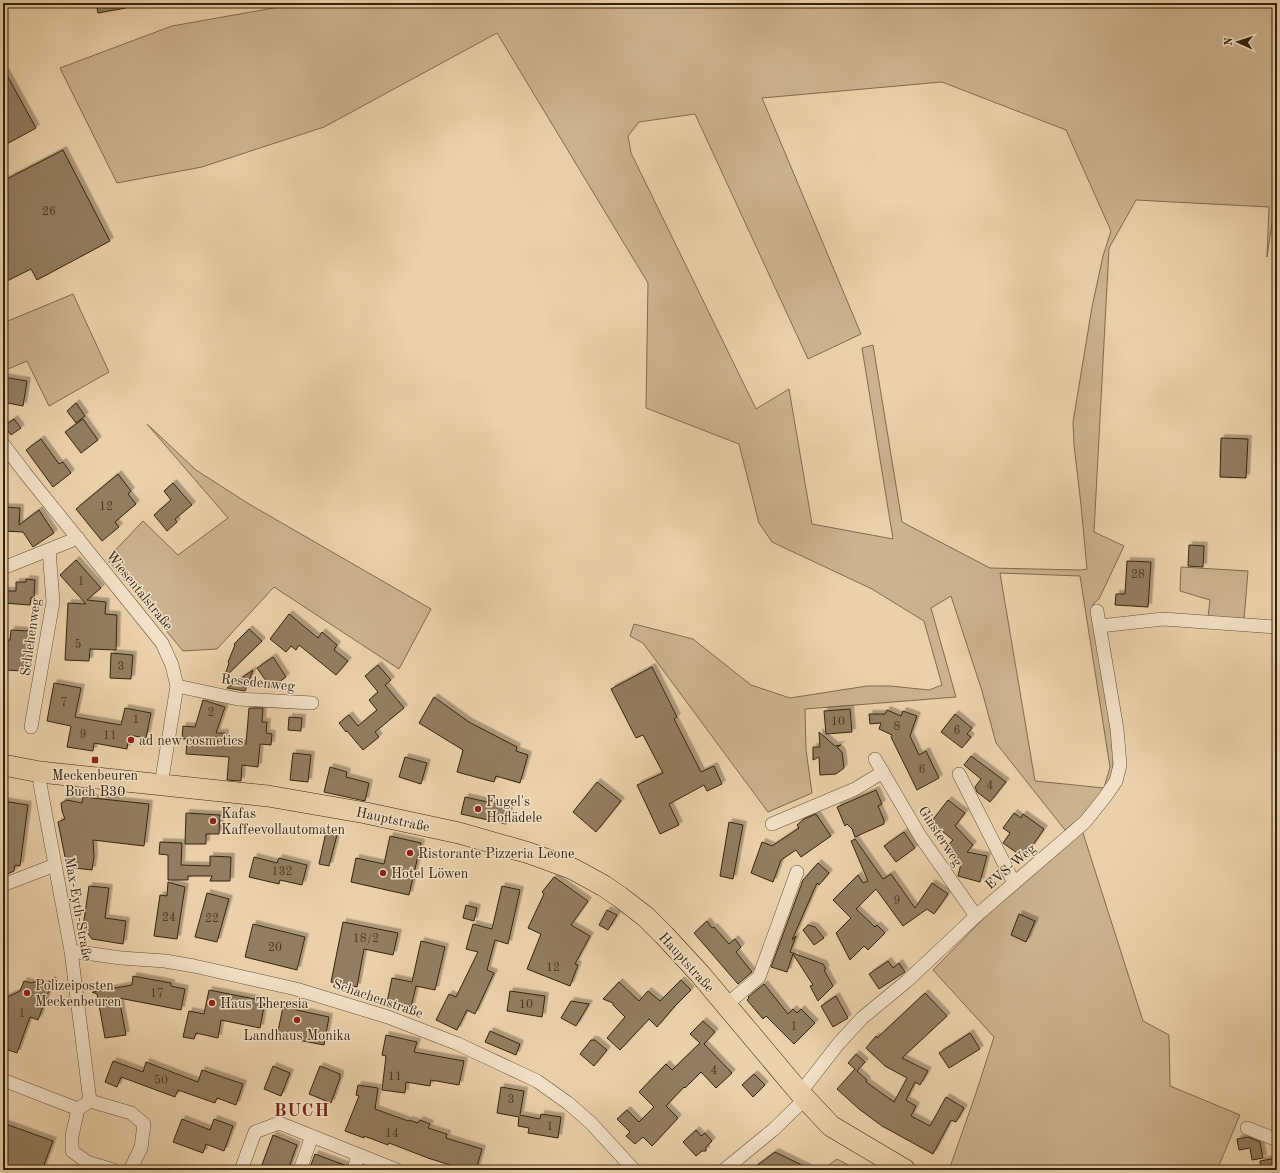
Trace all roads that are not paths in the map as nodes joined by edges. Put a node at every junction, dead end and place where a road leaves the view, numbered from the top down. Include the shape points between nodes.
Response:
1 (3, 444) edge
2 (78, 538) junction
3 (49, 550) junction
4 (3, 568) edge
5 (1098, 611) dead end
6 (1100, 626) junction
7 (1277, 627) edge
8 (177, 686) junction
9 (312, 702) dead end
10 (31, 727) dead end
11 (875, 759) dead end
12 (3, 765) edge
13 (40, 772) junction
14 (883, 772) junction
15 (959, 774) dead end
16 (161, 785) junction
17 (772, 824) dead end
18 (55, 865) junction
19 (797, 872) dead end
20 (1014, 883) junction
21 (3, 885) edge
22 (976, 916) junction
23 (71, 951) junction
24 (726, 1005) junction
25 (3, 1080) edge
26 (802, 1096) junction
27 (90, 1101) junction
28 (78, 1109) junction
29 (1247, 1128) dead end
30 (312, 1136) junction
31 (1277, 1140) edge
32 (358, 1155) junction
33 (113, 1170) edge
34 (130, 1170) edge
35 (241, 1170) edge
36 (300, 1170) edge
37 (354, 1170) edge
38 (397, 1170) edge
39 (634, 1170) edge
40 (724, 1170) edge
41 (905, 1170) edge

1 - 2 street, Wiesentalstraße
2 - 3 street
2 - 8 street, Wiesentalstraße via 162,643 172,665
3 - 4 street
3 - 10 street, Schlehenweg via 53,602
5 - 6 street, EVS-Weg
6 - 7 street via 1163,619
6 - 20 street, EVS-Weg via 1117,729 1120,765 1116,781 1085,822
8 - 9 street, Resedenweg via 238,699
8 - 16 street, Wiesentalstraße
11 - 14 street, Ginsterweg
12 - 13 main road, Hauptstraße
13 - 16 main road, Hauptstraße
13 - 18 street, Max-Eyth-Straße
14 - 17 street via 855,789
14 - 22 street, Ginsterweg via 920,836
15 - 20 street
16 - 24 main road, Hauptstraße via 268,796 366,813 459,833 563,865 604,886 646,917
18 - 21 street
18 - 23 street, Max-Eyth-Straße
19 - 24 street, Hauptstraße via 759,978
20 - 22 street, EVS-Weg
22 - 26 street, EVS-Weg via 907,981 862,1018 839,1043
23 - 27 street, Max-Eyth-Straße
23 - 39 street, Schachenstraße via 194,966 296,989 388,1016 458,1044 537,1081 591,1123
24 - 26 main road, Hauptstraße
25 - 28 street
26 - 40 street, EVS-Weg via 773,1130
26 - 41 main road, Hauptstraße via 831,1126
27 - 28 street
27 - 34 street via 131,1113 144,1124 141,1148
28 - 33 street via 72,1136 72,1151 87,1162
29 - 31 street
30 - 32 street
30 - 35 street via 279,1123 255,1132
30 - 36 street
32 - 37 street
32 - 38 street

